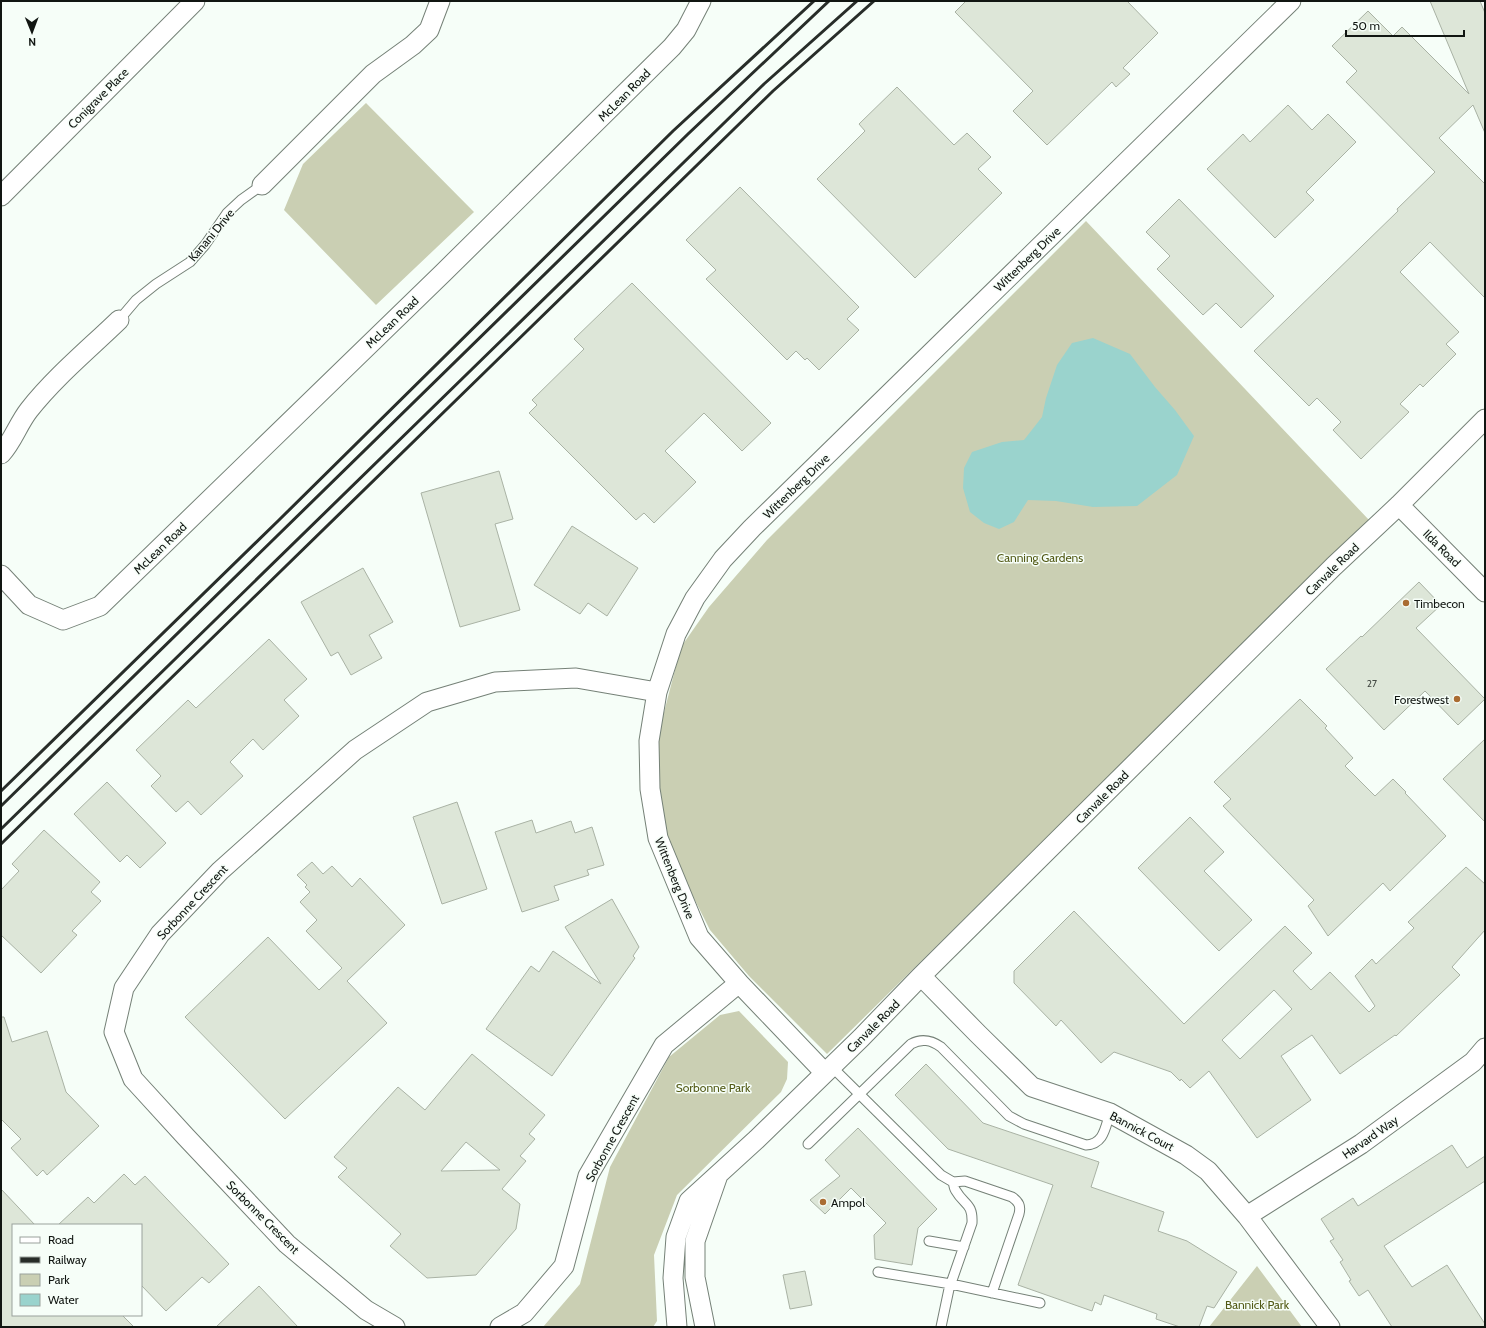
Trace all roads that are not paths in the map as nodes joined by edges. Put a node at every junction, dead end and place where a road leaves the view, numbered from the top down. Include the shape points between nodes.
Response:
1 (195, 1) edge
2 (440, 1) edge
3 (701, 1) edge
4 (1291, 1) edge
5 (262, 185) joint
6 (1, 196) edge
7 (119, 320) joint
8 (1485, 419) edge
9 (1, 454) edge
10 (1399, 505) junction
11 (1, 575) edge
12 (1485, 592) edge
13 (657, 692) junction
14 (921, 976) junction
15 (739, 983) junction
16 (1485, 1048) edge
17 (828, 1070) junction
18 (859, 1094) junction
19 (1110, 1113) junction
20 (808, 1144) dead end
21 (718, 1174) junction
22 (953, 1182) junction
23 (1247, 1216) junction
24 (929, 1241) dead end
25 (964, 1247) junction
26 (878, 1272) dead end
27 (950, 1284) junction
28 (992, 1293) junction
29 (1040, 1303) dead end
30 (395, 1327) edge
31 (500, 1327) edge
32 (677, 1327) edge
33 (705, 1327) edge
34 (941, 1327) edge
35 (1330, 1327) edge

1 - 6 street, Conigrave Place
2 - 5 street, Kanani Drive via 429,30 413,46 373,74
3 - 11 street, McLean Road via 686,30 672,47 100,606 63,620 29,604
4 - 13 street, Wittenberg Drive via 723,559 695,598 676,634
5 - 7 lane, Kanani Drive via 227,213 190,262 136,300
7 - 9 street, Kanani Drive via 41,396 28,411
8 - 10 street, Canvale Road
10 - 12 street, Ilda Road
10 - 14 street, Canvale Road via 1328,572
13 - 15 street, Wittenberg Drive via 650,741 650,789 658,838 698,937
13 - 30 street, Sorbonne Crescent via 576,678 495,682 427,702 355,750 220,871 160,934 124,988 114,1032 133,1080 287,1244 366,1310
14 - 17 street, Canvale Road
14 - 19 street, Bannick Court via 1032,1087
15 - 17 street, Wittenberg Drive
15 - 31 street, Sorbonne Crescent via 664,1045 588,1176 564,1266 524,1313
16 - 23 street, Harvard Way via 1473,1062 1361,1144
17 - 18 lane
17 - 21 street, Canvale Road via 758,1139
18 - 19 lane via 911,1044 918,1040 926,1040 941,1047 1010,1116 1024,1124 1086,1145 1094,1144 1100,1140
18 - 20 lane
18 - 22 lane via 941,1175
19 - 23 street, Bannick Court via 1208,1170
21 - 32 street, Canvale Road via 689,1201 676,1236 673,1278
21 - 33 street, Canvale Road via 695,1241 695,1277
22 - 25 lane via 955,1191 972,1214 972,1223
22 - 28 lane via 965,1181 1012,1197 1020,1206
23 - 35 street, Bannick Court
24 - 25 lane
25 - 27 lane
26 - 27 lane
27 - 28 lane
27 - 34 lane
28 - 29 lane

